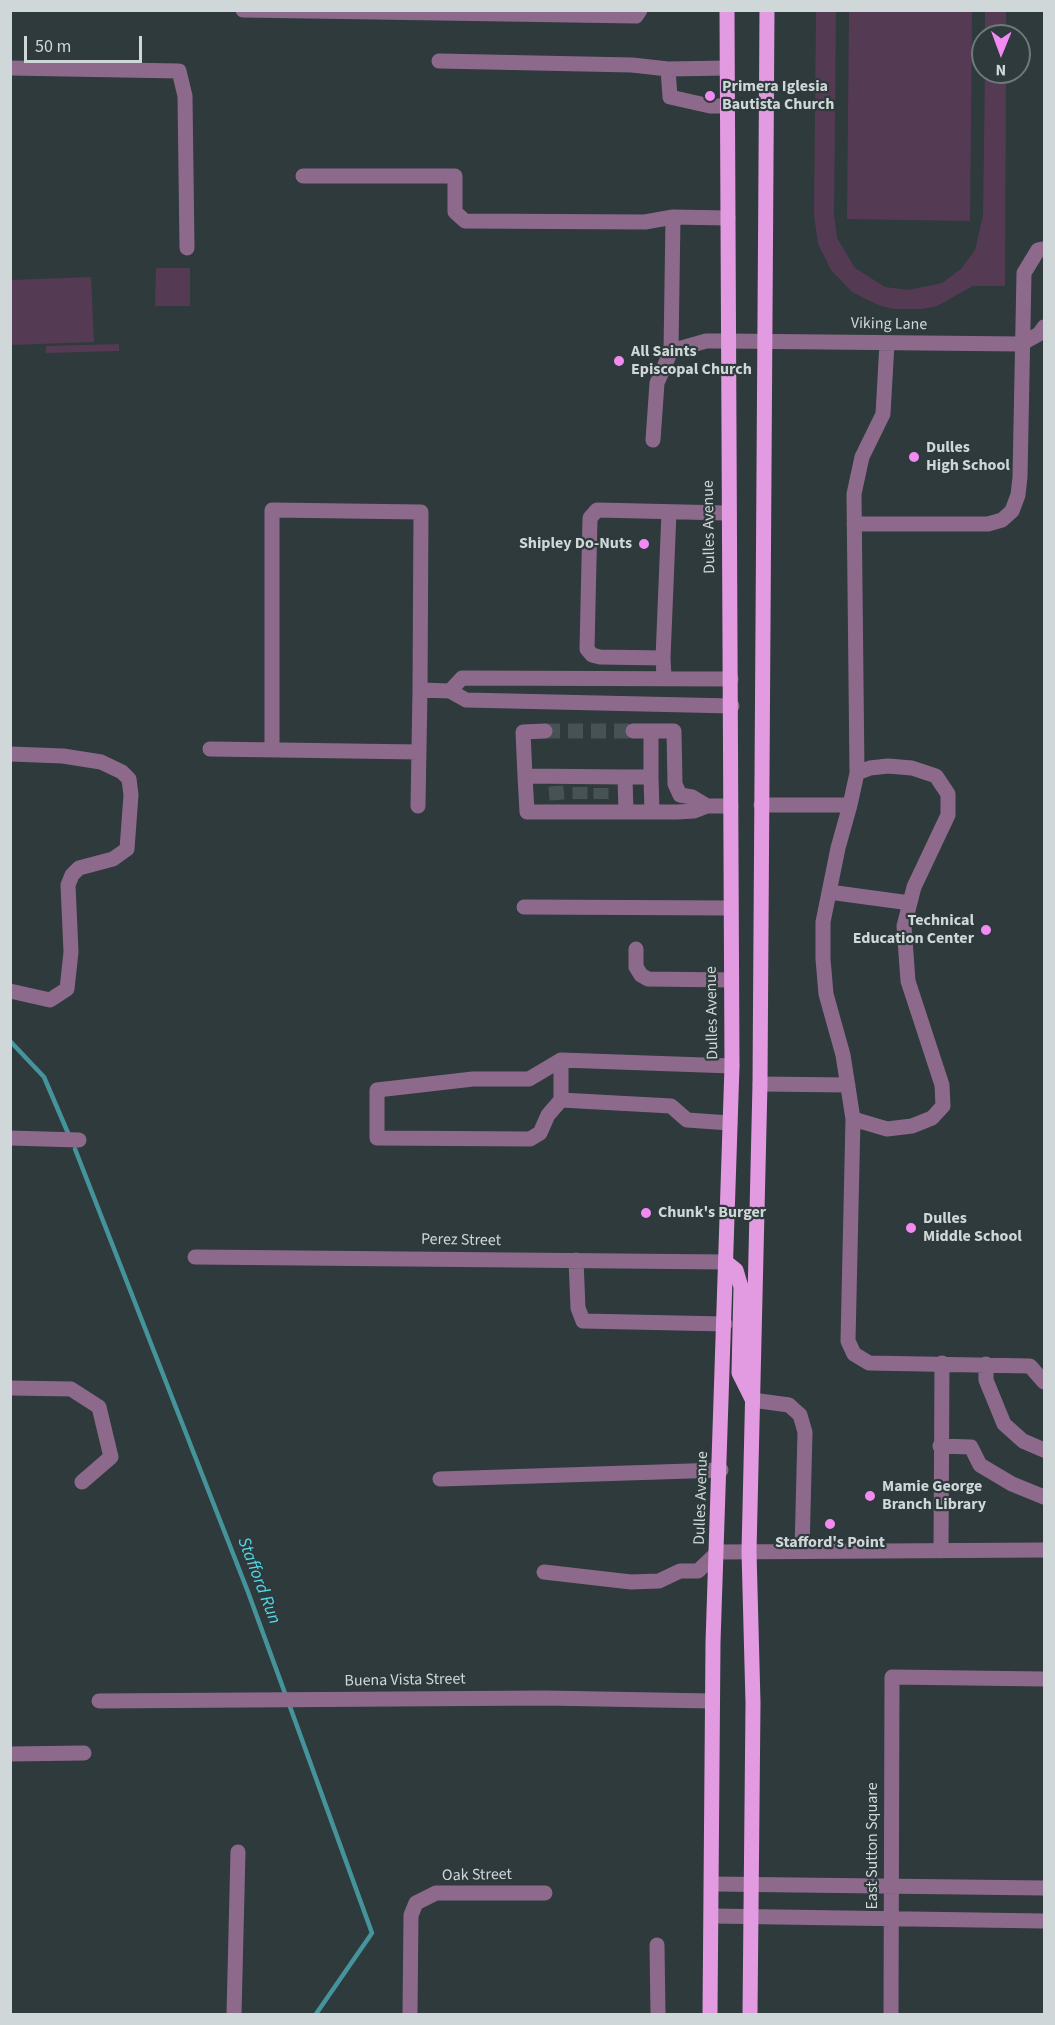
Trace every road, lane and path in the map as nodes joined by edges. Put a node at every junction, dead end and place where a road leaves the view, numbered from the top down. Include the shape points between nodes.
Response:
1 (243, 10) edge
2 (640, 10) edge
3 (727, 10) edge
4 (767, 10) edge
5 (399, 12) edge
6 (440, 61) dead end
7 (10, 68) edge
8 (727, 68) junction
9 (668, 69) junction
10 (727, 106) junction
11 (303, 176) dead end
12 (673, 217) junction
13 (728, 218) junction
14 (187, 249) dead end
15 (1044, 249) edge
16 (1044, 327) edge
17 (727, 341) junction
18 (765, 341) junction
19 (887, 343) junction
20 (1021, 344) junction
21 (671, 351) junction
22 (653, 440) dead end
23 (669, 512) junction
24 (728, 513) junction
25 (854, 524) junction
26 (663, 658) junction
27 (664, 677) junction
28 (731, 679) junction
29 (420, 690) junction
30 (450, 691) junction
31 (732, 706) junction
32 (545, 731) tunnel mouth
33 (633, 731) tunnel mouth
34 (651, 731) junction
35 (210, 749) dead end
36 (272, 749) junction
37 (419, 752) junction
38 (10, 754) edge
39 (856, 773) junction
40 (525, 776) junction
41 (625, 777) junction
42 (651, 777) junction
43 (556, 794) junction
44 (580, 794) junction
45 (601, 794) junction
46 (761, 804) junction
47 (850, 805) junction
48 (418, 806) dead end
49 (707, 806) junction
50 (731, 806) junction
51 (626, 812) junction
52 (652, 812) junction
53 (829, 892) junction
54 (910, 903) junction
55 (524, 908) dead end
56 (730, 908) junction
57 (636, 949) dead end
58 (731, 980) junction
59 (10, 991) edge
60 (561, 1060) junction
61 (732, 1066) junction
62 (760, 1084) junction
63 (848, 1084) junction
64 (561, 1100) junction
65 (853, 1119) junction
66 (730, 1123) junction
67 (10, 1138) edge
68 (79, 1140) dead end
69 (195, 1257) dead end
70 (576, 1260) junction
71 (726, 1262) junction
72 (725, 1324) junction
73 (942, 1363) junction
74 (986, 1364) junction
75 (1044, 1382) edge
76 (10, 1388) edge
77 (752, 1400) junction
78 (940, 1446) junction
79 (1044, 1450) edge
80 (721, 1470) junction
81 (440, 1479) dead end
82 (82, 1482) dead end
83 (1044, 1497) edge
84 (1044, 1550) edge
85 (749, 1551) junction
86 (802, 1551) junction
87 (941, 1551) junction
88 (718, 1552) junction
89 (544, 1572) dead end
90 (1044, 1678) edge
91 (99, 1701) dead end
92 (712, 1701) junction
93 (84, 1753) dead end
94 (10, 1754) edge
95 (238, 1852) dead end
96 (713, 1884) junction
97 (751, 1885) junction
98 (891, 1887) junction
99 (1044, 1888) edge
100 (545, 1893) dead end
101 (712, 1916) junction
102 (751, 1917) junction
103 (891, 1921) junction
104 (1044, 1921) edge
105 (657, 1945) dead end
106 (234, 2014) edge
107 (410, 2014) edge
108 (657, 2014) edge
109 (710, 2014) edge
110 (750, 2014) edge
111 (891, 2014) edge

1 - 5 street
2 - 5 street via 636,16
3 - 8 main road, Dulles Avenue
4 - 18 main road
6 - 9 street
7 - 14 street via 179,71 185,96
8 - 9 street
8 - 10 main road, Dulles Avenue
9 - 10 street via 670,97
10 - 13 main road, Dulles Avenue
11 - 12 street via 455,176 455,212 465,221 645,222
12 - 13 street
12 - 21 street
13 - 17 main road, Dulles Avenue
15 - 20 street via 1038,250 1024,273
16 - 20 street
17 - 18 street, Viking Lane
17 - 21 street, Viking Lane via 706,341
17 - 24 main road, Dulles Avenue
18 - 19 street, Viking Lane
18 - 46 main road
19 - 20 street, Viking Lane
19 - 25 street via 883,414 862,457 854,494
20 - 25 street via 1020,477 1012,510 1002,520 988,524
21 - 22 street via 657,383
23 - 24 street
23 - 26 street
23 - 26 street via 597,510 590,518 587,649 600,657
24 - 28 main road, Dulles Avenue
25 - 39 street
26 - 27 street
27 - 28 street
27 - 30 street via 462,678
28 - 31 main road, Dulles Avenue
29 - 30 street
29 - 36 street via 421,512 272,510
29 - 37 street
30 - 31 street via 466,700
31 - 50 main road, Dulles Avenue
32 - 40 street via 523,732
33 - 34 street
34 - 42 street
34 - 49 street via 674,731 675,784 680,795
35 - 36 street
36 - 37 street
37 - 48 street
38 - 59 street via 101,762 129,779 131,795 127,849 113,859 79,868 68,885 71,952 67,990 50,1000
39 - 47 street
39 - 54 street via 888,766 912,768 936,776 948,794 948,815
40 - 43 street
40 - 43 street via 526,812
41 - 42 street
41 - 45 street
41 - 51 street
42 - 52 street
43 - 44 street
43 - 44 street
44 - 45 street
44 - 45 street
45 - 51 street
46 - 47 street
46 - 62 main road
47 - 53 street
49 - 50 street
49 - 52 street via 694,812
50 - 56 main road, Dulles Avenue
51 - 52 street
53 - 54 street
53 - 63 street via 823,922 826,994
54 - 65 street via 904,926 908,981 942,1085 943,1106 932,1118 912,1126 887,1129
55 - 56 street
56 - 58 main road, Dulles Avenue
57 - 58 street via 636,967 648,979
58 - 61 main road, Dulles Avenue
60 - 61 street
60 - 64 street
60 - 64 street via 529,1079 473,1079 377,1090 377,1138 530,1139 540,1133
61 - 66 main road, Dulles Avenue
62 - 63 street
62 - 77 main road
63 - 65 street
64 - 66 street via 671,1106 687,1120
65 - 73 street via 848,1341 854,1354 869,1363
66 - 71 main road, Dulles Avenue
67 - 68 street
69 - 70 street, Perez Street
70 - 71 street, Perez Street
70 - 72 street via 578,1308 584,1321
71 - 72 main road, Dulles Avenue
71 - 77 main road via 736,1270 741,1287 739,1373
72 - 80 main road, Dulles Avenue
73 - 74 street
73 - 78 street
74 - 75 street via 1030,1366
74 - 79 street via 986,1380 1004,1424 1023,1441
76 - 82 street via 71,1389 99,1407 111,1457
77 - 85 main road
77 - 86 street via 789,1405 800,1414 805,1432
78 - 83 street via 971,1447 980,1465 1011,1484
78 - 87 street
80 - 81 street
80 - 88 main road, Dulles Avenue
84 - 87 street
85 - 86 street
85 - 88 street
85 - 97 main road via 753,1703
86 - 87 street
88 - 89 street via 698,1571 680,1571 658,1581 631,1582
88 - 92 main road, Dulles Avenue
90 - 98 street, East Sutton Square via 891,1677
91 - 92 street, Buena Vista Street
92 - 96 main road, Dulles Avenue
93 - 94 street
95 - 106 street
96 - 97 street
96 - 101 main road, Dulles Avenue
97 - 98 street
97 - 102 main road
98 - 99 street
98 - 103 street, East Sutton Square
100 - 107 street, Oak Street via 436,1893 416,1903 410,1923
101 - 102 street
101 - 109 main road, Dulles Avenue
102 - 103 street
102 - 110 main road
103 - 104 street
103 - 111 street, East Sutton Square
105 - 108 street

